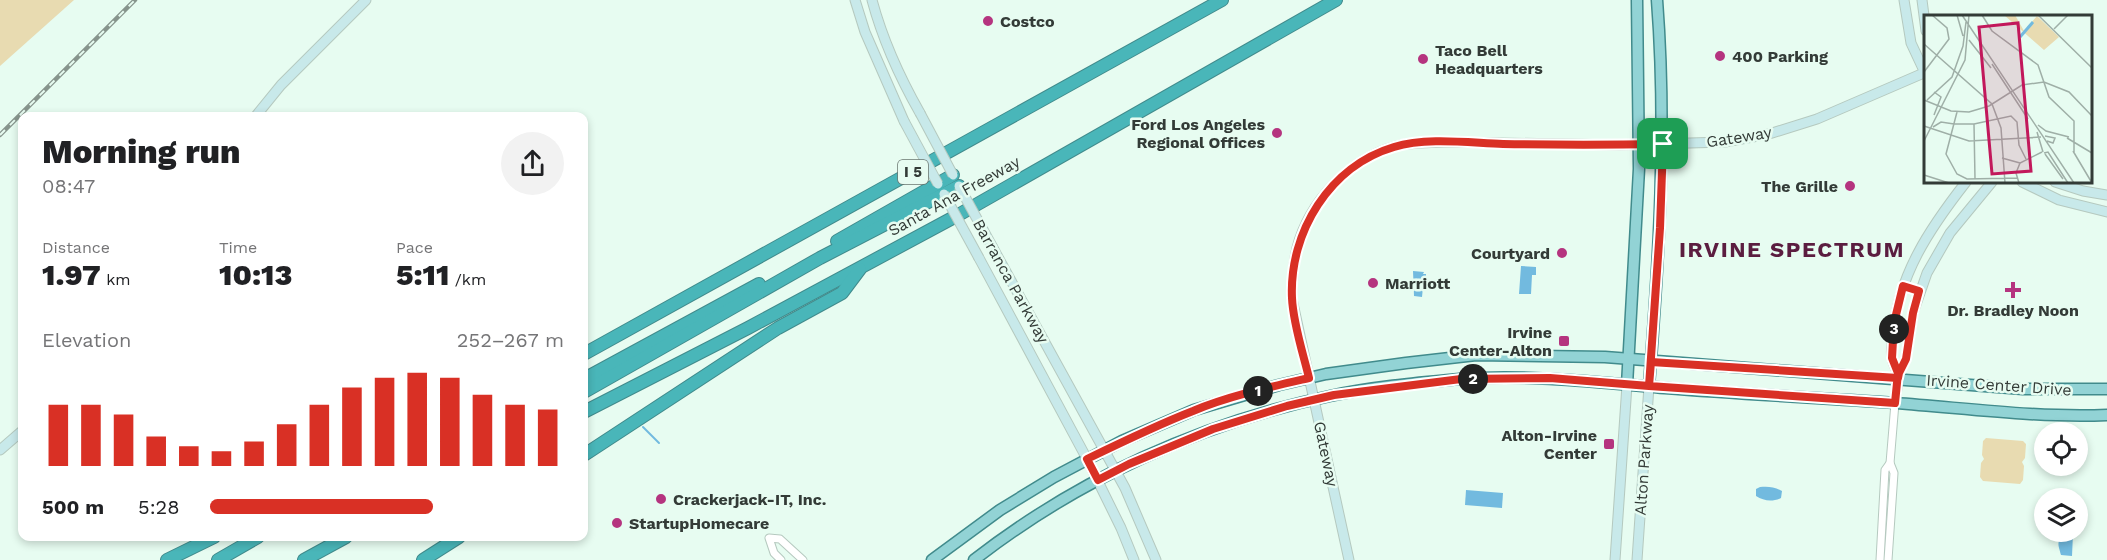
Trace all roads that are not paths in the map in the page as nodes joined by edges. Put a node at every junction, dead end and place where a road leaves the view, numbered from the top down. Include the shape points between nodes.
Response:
1 (366, 0) edge
2 (855, 0) edge
3 (872, 0) edge
4 (1222, 0) edge
5 (1336, 0) edge
6 (1637, 0) edge
7 (1658, 0) edge
8 (1904, 0) edge
9 (1922, 0) edge
10 (1924, 16) edge
11 (1924, 71) edge
12 (1924, 73) edge
13 (259, 112) edge
14 (1639, 144) junction
15 (1663, 144) junction
16 (956, 181) junction
17 (1965, 183) edge
18 (1991, 183) edge
19 (2024, 183) edge
20 (2058, 183) edge
21 (941, 189) junction
22 (2107, 195) edge
23 (2107, 212) edge
24 (818, 256) junction
25 (864, 264) junction
26 (1903, 286) junction
27 (1919, 291) junction
28 (588, 352) edge
29 (1628, 360) junction
30 (1651, 362) junction
31 (588, 377) edge
32 (1309, 378) junction
33 (1898, 378) junction
34 (1627, 385) junction
35 (1649, 386) junction
36 (2107, 389) edge
37 (588, 390) edge
38 (1314, 400) junction
39 (1895, 403) junction
40 (588, 410) edge
41 (2107, 415) edge
42 (18, 434) edge
43 (0, 450) edge
44 (1104, 450) junction
45 (588, 452) edge
46 (1087, 459) junction
47 (1890, 463) junction
48 (1114, 470) junction
49 (1098, 480) junction
50 (206, 541) edge
51 (251, 541) edge
52 (339, 541) edge
53 (453, 541) edge
54 (167, 560) edge
55 (218, 560) edge
56 (304, 560) edge
57 (423, 560) edge
58 (781, 560) edge
59 (803, 560) edge
60 (932, 560) edge
61 (974, 560) edge
62 (1134, 560) edge
63 (1156, 560) edge
64 (1349, 560) edge
65 (1615, 560) edge
66 (1637, 560) edge
67 (1880, 560) edge
68 (1888, 560) edge

1 - 13 street
2 - 21 street, Barranca Parkway, bridge via 864,32 904,121
3 - 16 street, Barranca Parkway, bridge via 896,71
4 - 28 highway, I 5
5 - 25 highway, Santa Ana Freeway via 960,214
6 - 14 main road, Alton Parkway
7 - 15 main road, Alton Parkway
8 - 11 street via 1911,43
9 - 10 street
12 - 15 street, Gateway via 1817,119 1769,134 1725,142
14 - 15 street, Gateway
14 - 29 main road, Alton Parkway
14 - 32 street, Gateway via 1407,144 1382,151 1346,174 1327,191 1309,218 1293,268 1292,299
15 - 30 main road, Alton Parkway
16 - 21 highway, bridge
16 - 44 street, Barranca Parkway, bridge
17 - 26 street via 1922,244
18 - 27 street via 1950,233
19 - 23 street via 2059,200
20 - 22 street
21 - 24 highway
21 - 46 street, Barranca Parkway, bridge
24 - 31 highway
24 - 37 highway
25 - 40 highway, Santa Ana Freeway
25 - 45 highway via 842,293 778,328
26 - 27 street
26 - 33 street via 1894,323 1892,358
27 - 33 street via 1906,359
29 - 30 main road, Irvine Center Drive
29 - 32 main road, Irvine Center Drive via 1476,355
29 - 34 main road, Alton Parkway
30 - 33 main road, Irvine Center Drive
30 - 35 main road, Alton Parkway
32 - 38 street, Gateway
32 - 44 main road, Irvine Center Drive via 1194,410
33 - 36 main road, Irvine Center Drive via 2023,389
33 - 39 street
34 - 35 main road, Irvine Center Drive
34 - 38 main road, Irvine Center Drive via 1550,378 1461,379
34 - 65 street, Alton Parkway
35 - 39 main road, Irvine Center Drive
35 - 66 street, Alton Parkway
38 - 48 main road, Irvine Center Drive via 1213,429
38 - 64 street, Gateway
39 - 41 main road, Irvine Center Drive
39 - 47 street
42 - 43 street
44 - 46 main road, Irvine Center Drive
44 - 48 street, Barranca Parkway
46 - 49 street, Barranca Parkway
46 - 60 main road, Irvine Center Drive via 1000,510
47 - 67 street via 1886,470
47 - 68 street via 1894,473
48 - 49 main road, Irvine Center Drive
48 - 63 street, Barranca Parkway
49 - 61 main road, Irvine Center Drive
49 - 62 street, Barranca Parkway
50 - 54 highway
51 - 55 highway
52 - 56 highway
53 - 57 highway
58 - 59 street via 769,538 780,538

